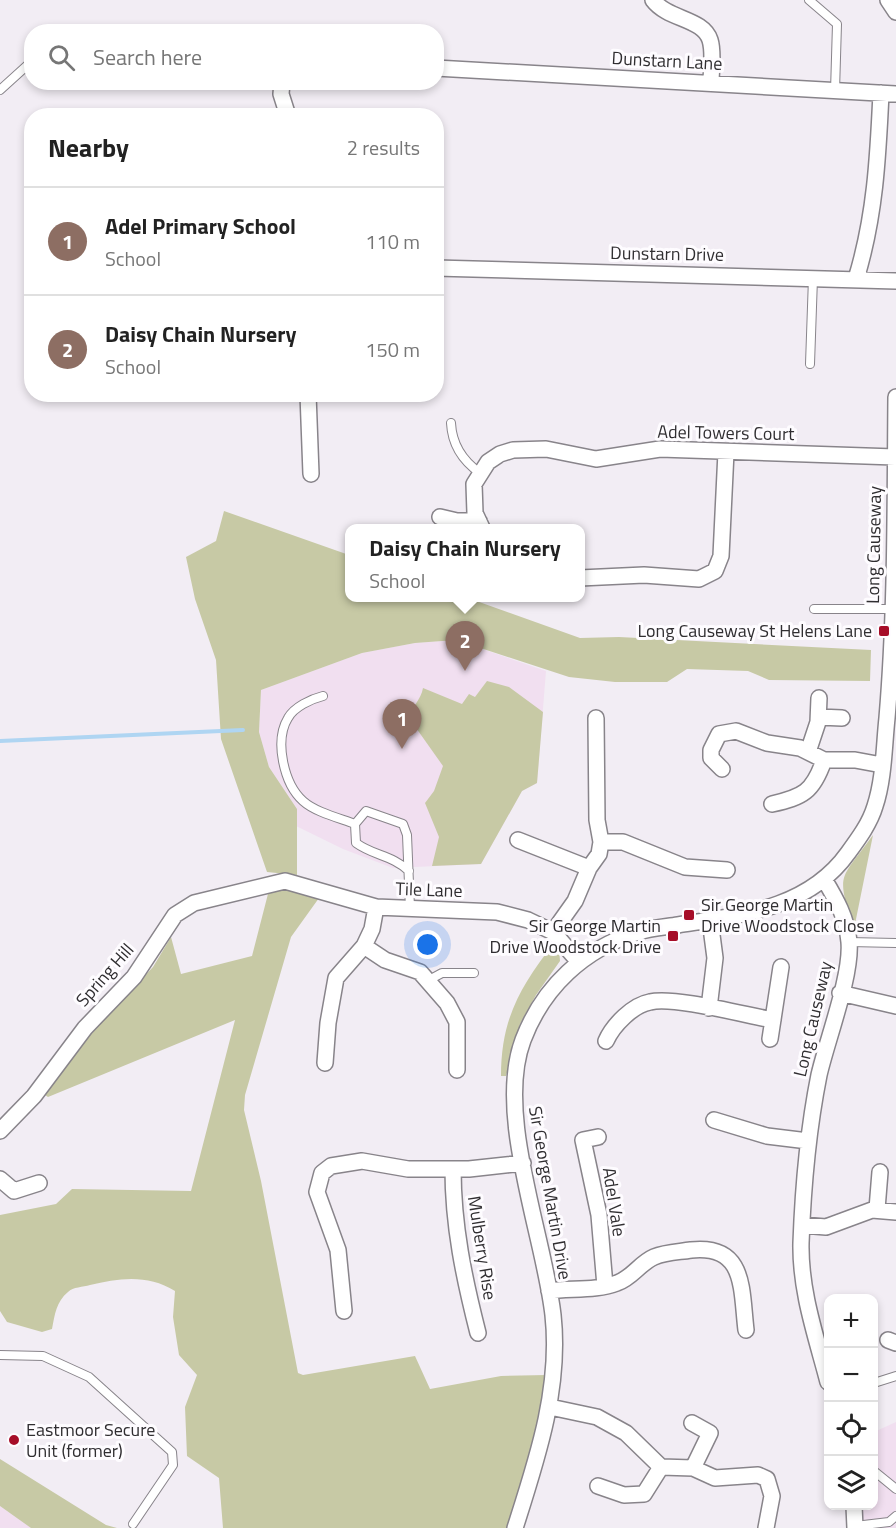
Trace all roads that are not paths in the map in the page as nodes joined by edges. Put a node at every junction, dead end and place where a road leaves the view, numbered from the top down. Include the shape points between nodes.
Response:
1 (653, 0) edge
2 (809, 0) edge
3 (888, 0) edge
4 (896, 12) edge
5 (24, 68) edge
6 (444, 68) edge
7 (711, 83) junction
8 (0, 90) edge
9 (281, 90) edge
10 (835, 91) junction
11 (889, 94) edge
12 (285, 108) edge
13 (444, 268) edge
14 (813, 278) junction
15 (856, 279) junction
16 (896, 281) edge
17 (810, 364) dead end
18 (896, 397) edge
19 (308, 402) edge
20 (451, 423) dead end
21 (726, 452) junction
22 (895, 457) edge
23 (484, 468) junction
24 (311, 474) dead end
25 (440, 517) dead end
26 (475, 524) edge
27 (481, 524) edge
28 (585, 578) edge
29 (813, 609) dead end
30 (892, 609) junction
31 (893, 651) edge
32 (323, 696) dead end
33 (819, 698) dead end
34 (819, 717) junction
35 (596, 718) dead end
36 (842, 718) dead end
37 (808, 752) junction
38 (824, 760) junction
39 (882, 765) junction
40 (723, 769) dead end
41 (771, 804) dead end
42 (355, 824) junction
43 (518, 840) dead end
44 (601, 842) junction
45 (589, 868) junction
46 (727, 870) dead end
47 (409, 871) junction
48 (824, 879) junction
49 (264, 884) joint
50 (376, 907) junction
51 (411, 910) junction
52 (710, 920) junction
53 (554, 932) junction
54 (849, 942) junction
55 (896, 943) edge
56 (364, 946) junction
57 (579, 962) junction
58 (781, 967) dead end
59 (474, 973) dead end
60 (429, 980) junction
61 (840, 993) junction
62 (896, 1006) edge
63 (709, 1008) junction
64 (773, 1020) junction
65 (770, 1040) dead end
66 (606, 1041) dead end
67 (325, 1063) dead end
68 (457, 1070) dead end
69 (714, 1120) dead end
70 (0, 1131) edge
71 (598, 1137) dead end
72 (808, 1141) junction
73 (523, 1162) junction
74 (453, 1169) junction
75 (880, 1172) dead end
76 (0, 1179) edge
77 (39, 1183) dead end
78 (877, 1209) junction
79 (896, 1212) edge
80 (802, 1225) junction
81 (606, 1286) junction
82 (549, 1291) junction
83 (344, 1311) dead end
84 (746, 1330) dead end
85 (477, 1333) dead end
86 (0, 1355) edge
87 (824, 1367) edge
88 (896, 1376) edge
89 (878, 1381) edge
90 (550, 1407) junction
91 (692, 1423) dead end
92 (661, 1467) junction
93 (693, 1468) junction
94 (878, 1475) edge
95 (598, 1486) dead end
96 (896, 1489) edge
97 (854, 1510) edge
98 (896, 1516) edge
99 (133, 1524) dead end
100 (855, 1527) edge
101 (515, 1528) edge
102 (766, 1528) edge

1 - 7 street via 663,12 704,31 710,40
2 - 10 lane via 837,24
3 - 4 street
5 - 8 lane
6 - 7 street, Dunstarn Lane
7 - 10 street, Dunstarn Lane
9 - 12 street
10 - 11 street, Dunstarn Lane
11 - 15 street via 869,235
13 - 14 street, Dunstarn Drive
14 - 15 street, Dunstarn Drive
14 - 17 lane
15 - 16 street, Dunstarn Drive
18 - 22 street, Long Causeway
19 - 24 street
20 - 23 lane via 452,435 463,457
21 - 22 street, Adel Towers Court
21 - 23 street, Adel Towers Court via 660,449 596,459 528,448 500,454
21 - 28 street via 721,556 715,571 699,579 644,575
22 - 30 street, Long Causeway
23 - 27 street via 474,484 473,499
25 - 26 street
29 - 30 lane
30 - 31 street, Long Causeway
31 - 39 street, Long Causeway
32 - 42 lane via 310,699 288,718 281,748 285,775 303,801
33 - 34 street
34 - 36 street
34 - 37 street
35 - 44 street via 597,820
37 - 38 street
37 - 40 street via 726,730 719,734 711,750 711,758
38 - 39 street
38 - 41 street via 801,797
39 - 48 street, Long Causeway via 876,804 864,831
42 - 47 lane via 356,843 397,860
42 - 47 lane via 366,811 403,824
43 - 45 street
44 - 45 street via 599,854
44 - 46 street via 623,842 685,867
45 - 53 street via 575,901
47 - 51 lane
48 - 52 street, Sir George Martin Drive via 794,899 757,912
48 - 54 street, Long Causeway via 840,905
49 - 50 street, Tile Lane via 300,884
49 - 70 street, Spring Hill via 194,903 175,915 134,977 85,1028 34,1096
50 - 51 street, Tile Lane
50 - 56 street
51 - 53 street, Tile Lane via 497,912
52 - 57 street, Sir George Martin Drive via 640,931 606,944
52 - 63 street via 715,958
53 - 57 street, Tile Lane
54 - 55 lane
54 - 61 street, Long Causeway
56 - 60 street via 385,960 412,967
56 - 67 street via 336,978
57 - 73 street, Sir George Martin Drive via 542,1001 522,1042 513,1096
58 - 64 street
59 - 60 lane via 441,973
60 - 68 street via 457,1022
61 - 62 street
61 - 72 street, Long Causeway
63 - 64 street
63 - 66 street via 650,1002 614,1027
64 - 65 street
69 - 72 street via 767,1136
71 - 81 street, Adel Vale via 583,1140 599,1215
72 - 80 street, Long Causeway
73 - 74 street
73 - 82 street, Sir George Martin Drive
74 - 83 street via 408,1169 362,1161 331,1166 322,1173 317,1192 339,1250
74 - 85 street, Mulberry Rise via 459,1256
75 - 78 street
76 - 77 street via 14,1191
78 - 79 street
78 - 80 street via 838,1225
80 - 87 street, Long Causeway via 806,1297
81 - 82 street
81 - 84 street via 625,1280 654,1257 715,1251 736,1266
82 - 90 street, Sir George Martin Drive via 554,1340
86 - 99 lane via 43,1356 89,1377 172,1452 173,1465
88 - 89 lane
90 - 92 street via 597,1417 626,1433
90 - 101 street, Sir George Martin Drive
91 - 93 street via 710,1433
92 - 93 street
92 - 95 street via 644,1494 624,1495
93 - 102 street via 715,1478 758,1475 766,1479 772,1496
94 - 96 lane
97 - 100 street
98 - 100 lane via 889,1522

